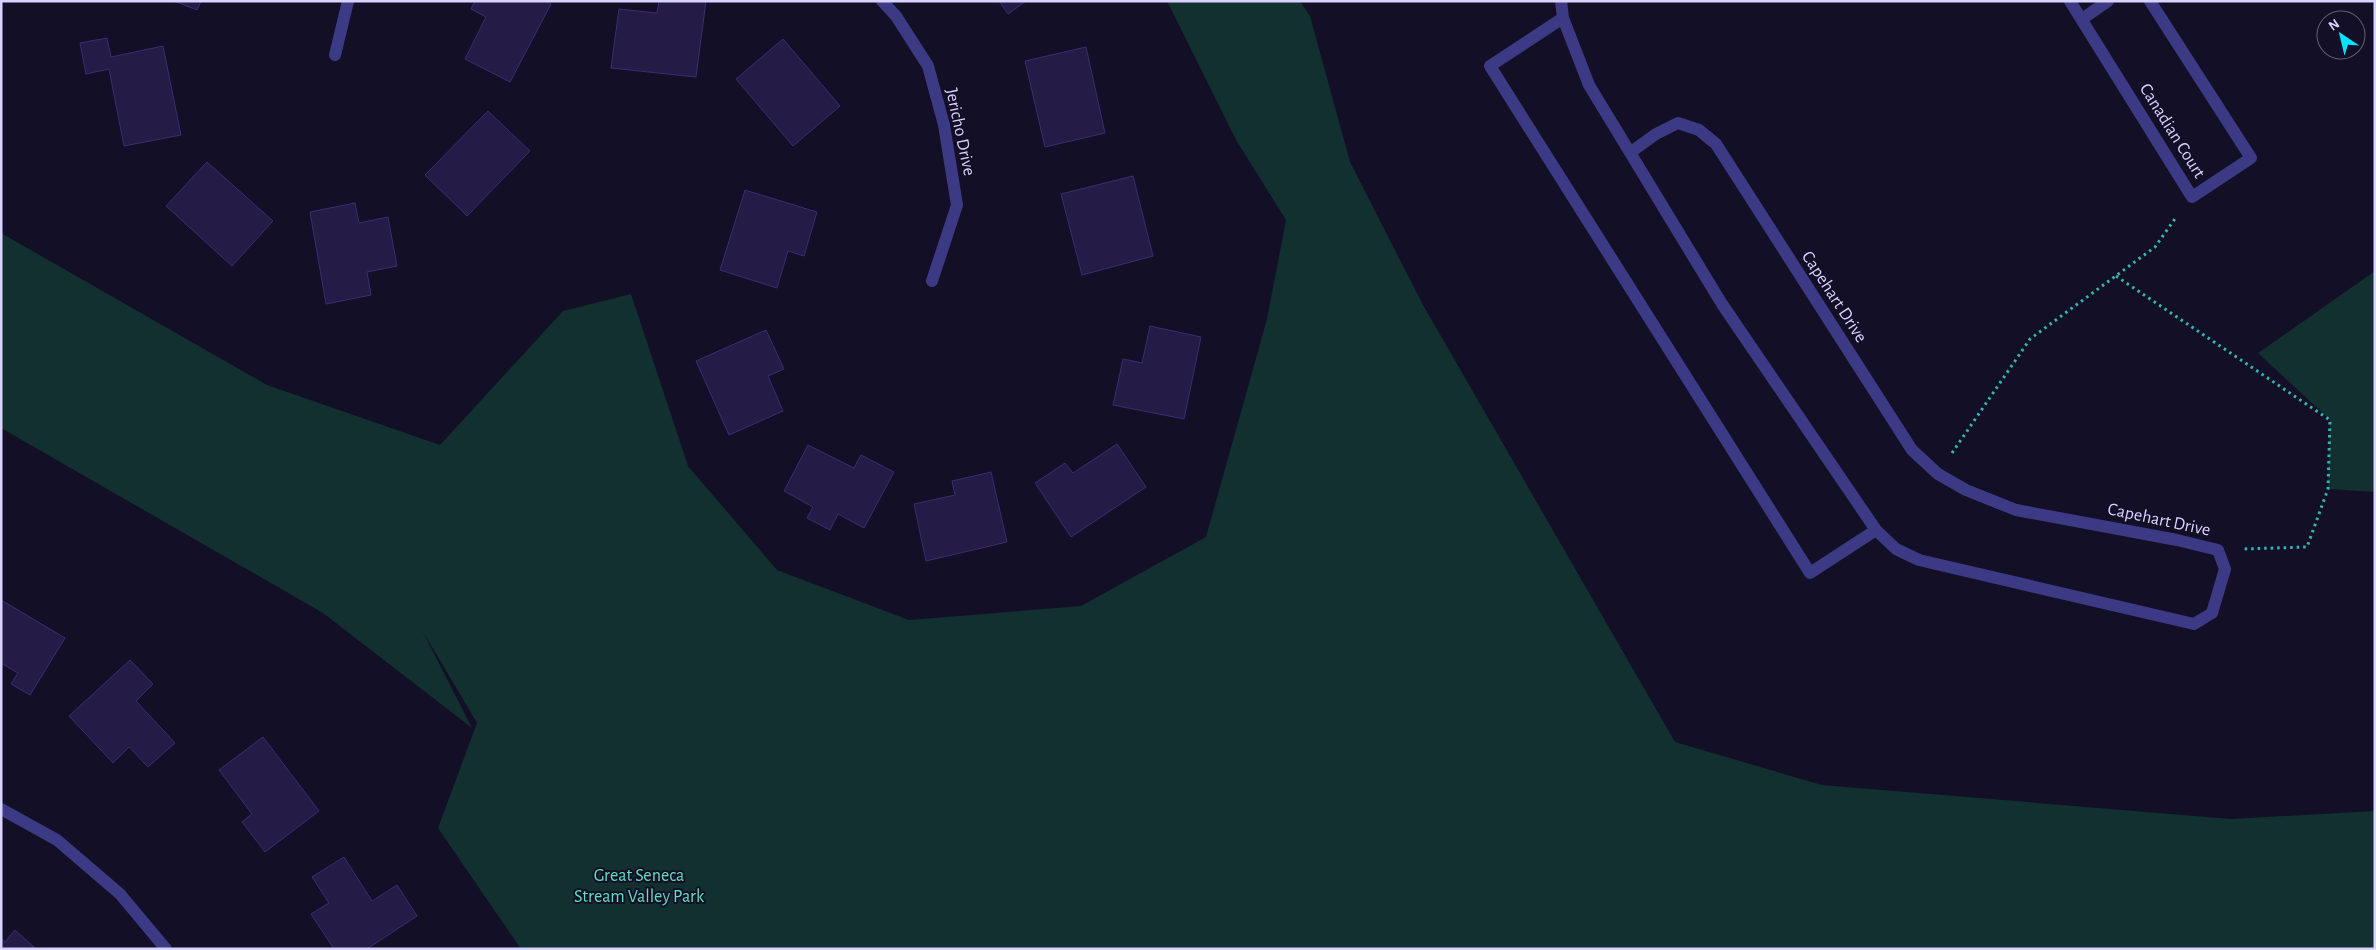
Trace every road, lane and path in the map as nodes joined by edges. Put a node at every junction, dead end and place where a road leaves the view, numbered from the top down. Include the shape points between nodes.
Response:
1 (348, 1) edge
2 (882, 1) edge
3 (1560, 1) edge
4 (2070, 1) edge
5 (2108, 1) edge
6 (2150, 1) edge
7 (1563, 18) junction
8 (2082, 19) junction
9 (335, 54) dead end
10 (1630, 152) junction
11 (2192, 197) junction
12 (2116, 276) junction
13 (932, 281) dead end
14 (1938, 474) junction
15 (1876, 530) junction
16 (2218, 550) junction
17 (1, 809) edge
18 (166, 949) edge

1 - 9 street
2 - 13 street, Jericho Drive via 896,16 928,66 944,125 957,205
3 - 7 street, Capehart Drive
4 - 8 street, Canadian Court
5 - 8 street
6 - 11 street, Canadian Court via 2251,158
7 - 10 street, Capehart Drive via 1589,85
7 - 15 street via 1490,66 1810,573
8 - 11 street, Canadian Court
10 - 14 street, Capehart Drive via 1678,123 1699,130 1716,144 1912,450
10 - 15 street, Capehart Drive via 1722,304
11 - 12 path via 2155,248
12 - 14 path via 2030,339
12 - 16 path via 2330,420 2328,489 2307,547
14 - 16 street, Capehart Drive via 1966,490 2016,510
15 - 16 street, Capehart Drive via 1896,549 1919,560 2194,624 2212,613 2225,569
17 - 18 street via 57,840 120,894

